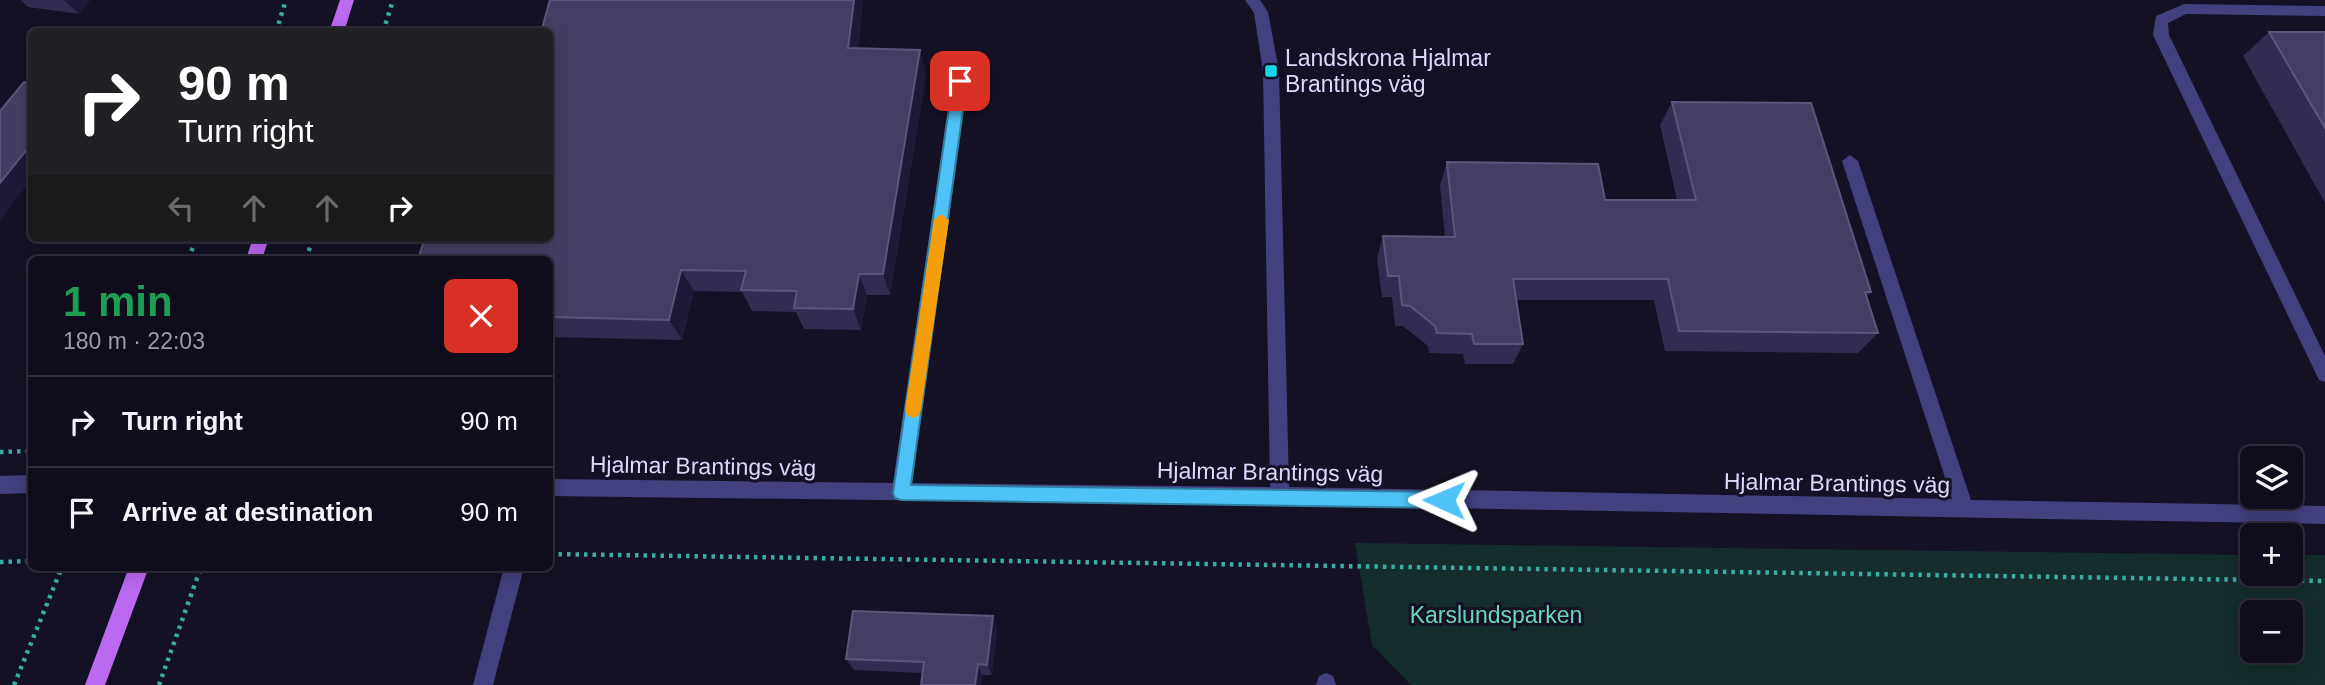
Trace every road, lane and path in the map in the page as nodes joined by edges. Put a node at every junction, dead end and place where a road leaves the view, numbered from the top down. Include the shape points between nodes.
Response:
1 (286, 0) edge
2 (347, 0) edge
3 (393, 0) edge
4 (1252, 0) edge
5 (2325, 11) edge
6 (277, 28) edge
7 (338, 28) edge
8 (384, 28) edge
9 (960, 81) dead end
10 (1850, 161) dead end
11 (2325, 374) edge
12 (28, 451) edge
13 (0, 452) edge
14 (28, 484) edge
15 (0, 485) edge
16 (553, 488) edge
17 (901, 493) junction
18 (1280, 496) junction
19 (1965, 509) junction
20 (2325, 515) edge
21 (553, 554) edge
22 (28, 561) edge
23 (0, 562) edge
24 (60, 571) edge
25 (138, 571) edge
26 (200, 571) edge
27 (513, 571) edge
28 (2325, 582) edge
29 (14, 685) edge
30 (95, 685) edge
31 (159, 685) edge
32 (482, 685) edge

1 - 6 path
2 - 7 main road
3 - 8 path
4 - 18 street via 1261,12 1272,71
5 - 11 street via 2184,9 2161,20 2161,35
9 - 17 street
10 - 19 street
12 - 13 path
14 - 15 street
16 - 17 street, Hjalmar Brantings väg
17 - 18 street, Hjalmar Brantings väg
18 - 19 street, Hjalmar Brantings väg
19 - 20 street, Hjalmar Brantings väg
21 - 28 path
22 - 23 path
24 - 29 path
25 - 30 main road
26 - 31 path
27 - 32 street

